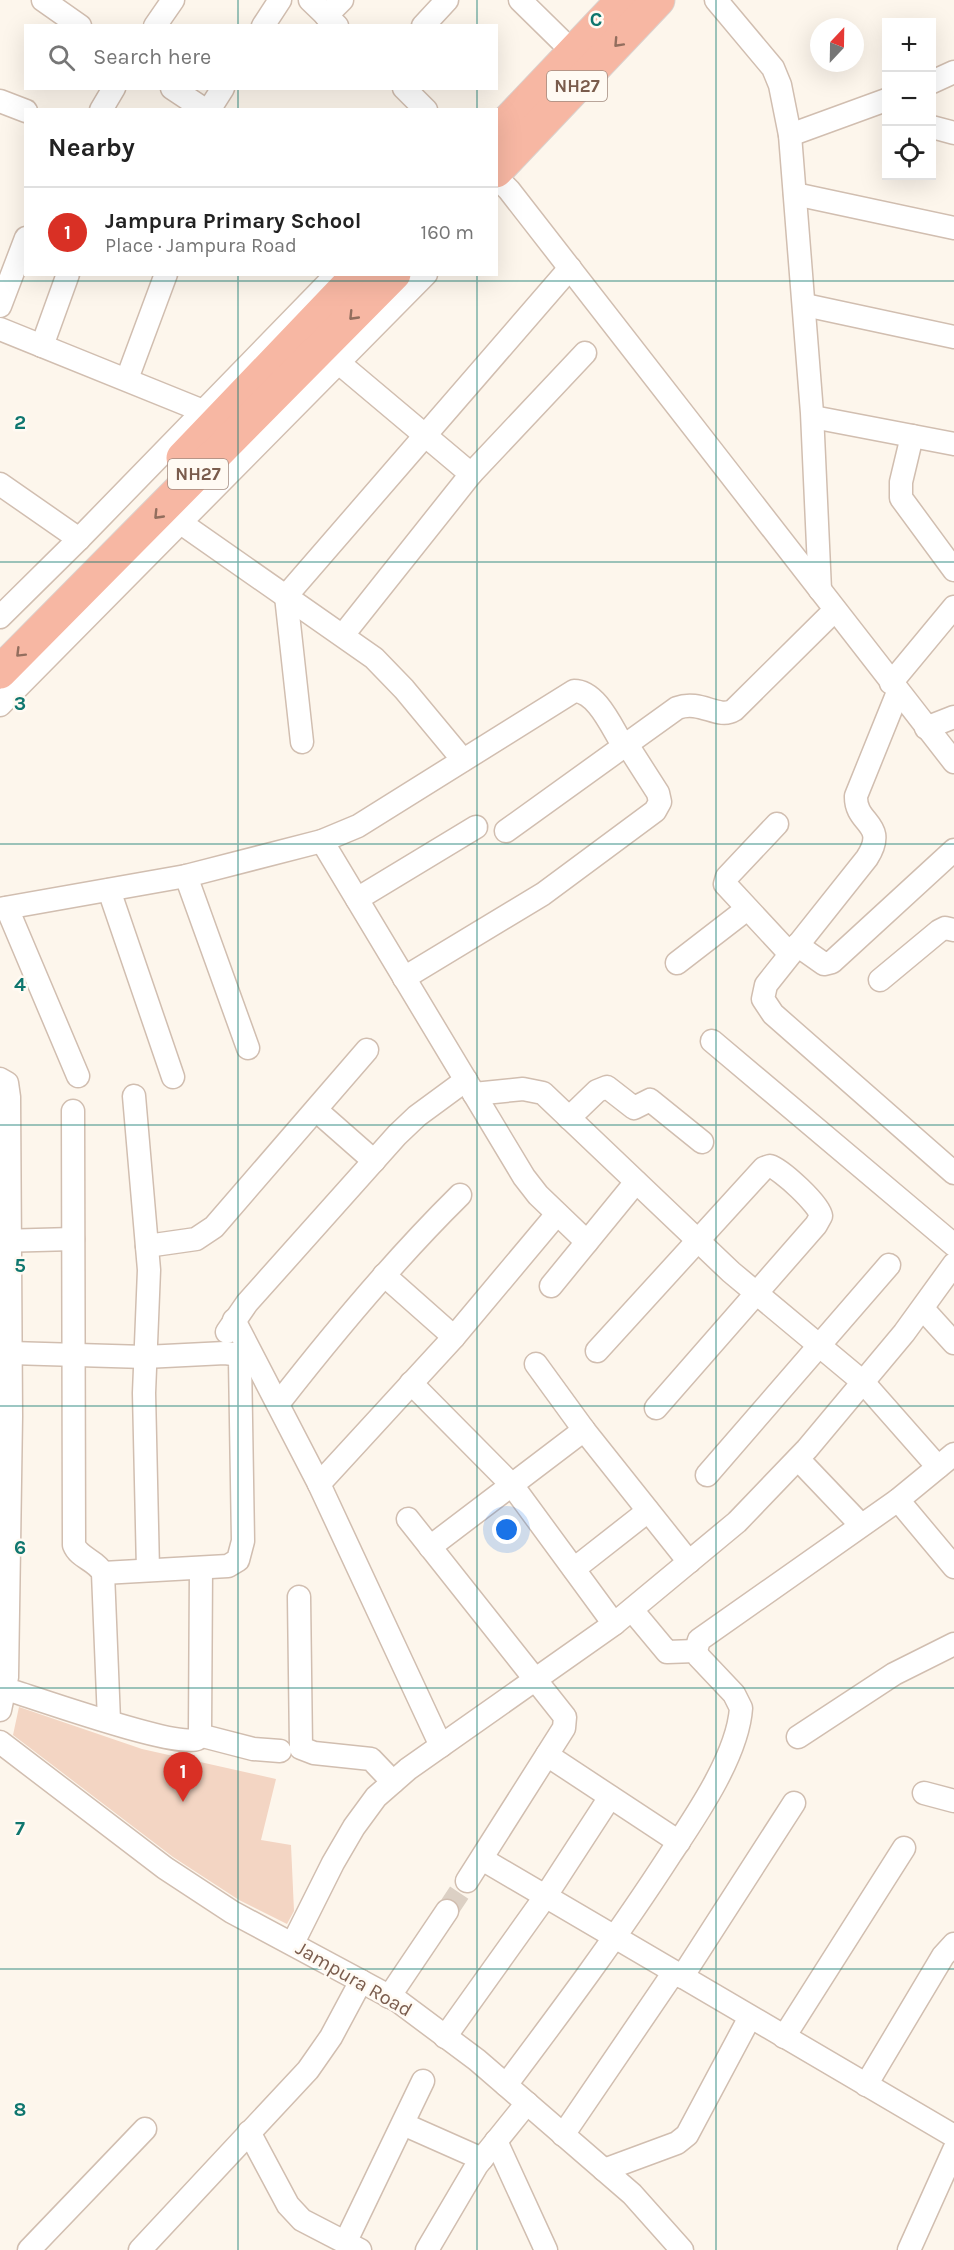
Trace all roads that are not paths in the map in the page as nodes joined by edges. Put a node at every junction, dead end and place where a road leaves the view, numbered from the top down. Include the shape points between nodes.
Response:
1 (173, 0) edge
2 (280, 0) edge
3 (310, 0) edge
4 (447, 0) edge
5 (520, 0) edge
6 (623, 0) edge
7 (658, 0) edge
8 (716, 0) edge
9 (54, 3) edge
10 (335, 14) edge
11 (78, 24) edge
12 (156, 24) edge
13 (264, 24) edge
14 (425, 24) edge
15 (574, 53) junction
16 (954, 72) edge
17 (936, 80) edge
18 (113, 90) edge
19 (175, 90) edge
20 (222, 90) edge
21 (406, 90) edge
22 (0, 101) edge
23 (882, 102) edge
24 (102, 108) edge
25 (202, 108) edge
26 (211, 108) edge
27 (424, 108) edge
28 (24, 110) edge
29 (858, 111) junction
30 (882, 116) edge
31 (936, 129) edge
32 (498, 132) edge
33 (954, 133) edge
34 (790, 135) junction
35 (500, 186) edge
36 (795, 194) junction
37 (954, 228) edge
38 (24, 243) edge
39 (570, 268) junction
40 (68, 276) edge
41 (165, 276) edge
42 (334, 276) edge
43 (357, 276) edge
44 (392, 276) edge
45 (424, 276) edge
46 (805, 305) junction
47 (0, 306) edge
48 (0, 328) edge
49 (954, 337) edge
50 (42, 346) junction
51 (585, 353) dead end
52 (339, 363) junction
53 (127, 380) junction
54 (203, 411) junction
55 (813, 417) junction
56 (424, 436) junction
57 (912, 436) junction
58 (954, 444) edge
59 (471, 474) junction
60 (0, 484) edge
61 (181, 524) junction
62 (79, 539) junction
63 (954, 570) edge
64 (820, 590) junction
65 (286, 596) junction
66 (954, 607) edge
67 (835, 610) junction
68 (0, 616) edge
69 (343, 635) junction
70 (0, 643) edge
71 (0, 672) edge
72 (895, 688) junction
73 (0, 705) edge
74 (954, 717) edge
75 (926, 728) junction
76 (302, 741) dead end
77 (625, 744) junction
78 (463, 760) junction
79 (954, 762) edge
80 (777, 824) dead end
81 (476, 827) dead end
82 (506, 831) dead end
83 (322, 841) junction
84 (954, 850) edge
85 (186, 876) junction
86 (109, 890) junction
87 (357, 899) junction
88 (4, 909) edge
89 (747, 909) junction
90 (954, 930) edge
91 (793, 950) junction
92 (677, 963) dead end
93 (404, 978) junction
94 (880, 980) dead end
95 (712, 1041) dead end
96 (248, 1048) dead end
97 (368, 1050) dead end
98 (78, 1076) dead end
99 (173, 1077) dead end
100 (0, 1079) edge
101 (470, 1087) junction
102 (134, 1096) dead end
103 (316, 1110) junction
104 (73, 1111) dead end
105 (569, 1118) junction
106 (702, 1142) dead end
107 (374, 1161) junction
108 (954, 1173) edge
109 (636, 1182) junction
110 (460, 1195) dead end
111 (557, 1214) junction
112 (73, 1239) junction
113 (698, 1240) junction
114 (5, 1241) edge
115 (586, 1242) junction
116 (954, 1245) edge
117 (147, 1246) junction
118 (954, 1264) edge
119 (889, 1265) dead end
120 (384, 1275) junction
121 (551, 1286) dead end
122 (756, 1293) junction
123 (922, 1309) junction
124 (234, 1320) junction
125 (454, 1337) junction
126 (954, 1342) edge
127 (818, 1345) junction
128 (597, 1351) dead end
129 (11, 1353) junction
130 (214, 1354) junction
131 (73, 1356) junction
132 (146, 1357) junction
133 (536, 1364) dead end
134 (863, 1382) junction
135 (411, 1383) junction
136 (278, 1404) junction
137 (656, 1408) dead end
138 (584, 1431) junction
139 (798, 1459) junction
140 (946, 1460) edge
141 (707, 1475) dead end
142 (319, 1484) junction
143 (512, 1485) junction
144 (898, 1500) junction
145 (648, 1511) junction
146 (408, 1519) dead end
147 (861, 1525) junction
148 (430, 1547) junction
149 (689, 1563) junction
150 (954, 1567) edge
151 (201, 1568) junction
152 (574, 1569) junction
153 (148, 1570) junction
154 (103, 1573) junction
155 (299, 1597) dead end
156 (632, 1610) junction
157 (614, 1624) junction
158 (954, 1644) edge
159 (696, 1651) junction
160 (534, 1680) junction
161 (3, 1699) edge
162 (109, 1721) junction
163 (199, 1735) junction
164 (798, 1737) dead end
165 (0, 1742) edge
166 (441, 1746) junction
167 (280, 1751) dead end
168 (547, 1755) junction
169 (393, 1782) junction
170 (924, 1793) dead end
171 (610, 1797) junction
172 (954, 1801) edge
173 (794, 1803) dead end
174 (679, 1842) junction
175 (904, 1848) dead end
176 (482, 1859) junction
177 (467, 1881) tunnel mouth
178 (545, 1897) junction
179 (447, 1911) tunnel mouth
180 (616, 1938) junction
181 (293, 1943) junction
182 (954, 1944) edge
183 (678, 1974) junction
184 (361, 1981) junction
185 (389, 1997) junction
186 (750, 2017) junction
187 (445, 2037) junction
188 (784, 2037) junction
189 (423, 2081) dead end
190 (506, 2085) junction
191 (866, 2085) junction
192 (527, 2103) junction
193 (403, 2124) junction
194 (145, 2129) dead end
195 (249, 2132) junction
196 (563, 2135) junction
197 (953, 2137) edge
198 (496, 2141) junction
199 (482, 2159) junction
200 (604, 2170) junction
201 (352, 2247) edge
202 (29, 2250) edge
203 (140, 2250) edge
204 (427, 2250) edge
205 (546, 2250) edge
206 (682, 2250) edge
207 (909, 2250) edge

1 - 12 street
2 - 13 street
3 - 10 street
4 - 14 street
5 - 15 street
6 - 15 highway, NH27
7 -> 35 highway, NH27
8 - 34 street via 772,68 780,85
9 - 11 street
15 - 32 highway, NH27
16 - 17 street
18 - 24 street
19 - 25 street
20 - 26 street
21 - 27 street
22 - 28 street
23 - 29 street
29 - 30 street
29 - 34 street
31 - 33 street
34 - 36 street
35 - 39 street
36 - 37 street
36 - 46 street
38 - 47 street
39 - 56 street
39 - 64 street
40 - 50 street
41 - 53 street
42 - 54 street
43 - 70 highway, NH27
44 -> 71 highway, NH27
45 - 52 street
46 - 49 street
46 - 55 street
48 - 50 street
50 - 53 street
51 - 59 street
52 - 56 street
52 - 61 street
53 - 54 street
54 - 62 street
55 - 57 street
55 - 64 street
56 - 59 street
56 - 65 street
57 - 58 street
57 - 63 street via 901,498
59 - 69 street
60 - 62 street
61 - 65 street
61 - 73 street
62 - 68 street
64 - 67 street
65 - 69 street
65 - 76 street
66 - 72 street
67 - 72 street
67 - 77 street via 728,714 701,705 685,705
69 - 78 street via 404,688
72 - 75 street
72 - 91 street via 856,796 859,809 874,831 875,843
74 - 75 street
75 - 79 street
77 - 78 street via 592,699 584,692 574,691
77 - 82 street
77 - 93 street via 658,793 660,802 655,811 543,894
78 - 83 street via 358,826
80 - 89 street via 725,881
81 - 87 street
83 - 85 street
83 - 87 street
84 - 91 street via 832,962 824,964
85 - 86 street
85 - 96 street
86 - 88 street
86 - 99 street
87 - 93 street
88 - 98 street
89 - 91 street
89 - 92 street
90 - 94 street via 939,931
91 - 108 street via 765,985 766,1005
93 - 101 street
95 - 116 street
97 - 103 street
100 - 114 street via 9,1089
101 - 105 street via 535,1090
101 - 107 street via 417,1116
101 - 111 street via 524,1177
102 - 117 street
103 - 107 street
103 - 117 street via 214,1227 196,1239
104 - 112 street
105 - 106 street via 597,1091 606,1088 634,1108 650,1100
105 - 109 street
107 - 124 street
109 - 113 street
109 - 115 street
110 - 120 street
111 - 115 street
111 - 125 street
112 - 114 street
112 - 131 street
113 - 122 street
113 - 122 street via 764,1168 779,1170 818,1207 821,1216
113 - 128 street
114 - 129 street
115 - 121 street
117 - 132 street
118 - 123 street
119 - 127 street
120 - 125 street
120 - 136 street
122 - 127 street
122 - 137 street
123 - 126 street
123 - 134 street
124 - 130 street
124 - 136 street
125 - 135 street
127 - 134 street
127 - 141 street
129 - 131 street
129 - 161 street
130 - 132 street
130 - 151 street via 233,1354 242,1367 243,1541 241,1555 234,1564
131 - 132 street
131 - 154 street via 74,1545
132 - 153 street
133 - 138 street
134 - 139 street
134 - 140 street
135 - 142 street
135 - 143 street
136 - 142 street
138 - 143 street
138 - 145 street
139 - 147 street
139 - 149 street via 737,1522
140 - 144 street
142 - 166 street
143 - 148 street
143 - 152 street
144 - 147 street
144 - 150 street
145 - 149 street
145 - 152 street
146 - 148 street
147 - 159 street via 706,1634
148 - 160 street
149 - 156 street
151 - 153 street
151 - 163 street
152 - 157 street
153 - 154 street
154 - 162 street
155 - 169 street via 301,1748 371,1759
156 - 157 street
156 - 159 street via 667,1652
157 - 160 street
158 - 164 street via 894,1674
159 - 174 street via 739,1702 741,1717 711,1791
160 - 166 street
160 - 168 street via 565,1717 564,1728
161 - 162 street
162 - 163 street via 182,1740 194,1740
163 - 167 street via 254,1749
165 - 181 street, Jampura Road via 165,1868 232,1912
166 - 169 street
168 - 171 street
168 - 176 street
169 - 181 street via 376,1797 354,1827
170 - 172 street
171 - 174 street
171 - 178 street
173 - 183 street
174 - 180 street
175 - 188 street
176 - 177 street
176 - 178 street
178 - 180 street
178 - 187 street
179 - 185 street
180 - 183 street
180 - 190 street
181 - 184 street, Jampura Road
182 - 191 street
183 - 186 street
183 - 196 street
184 - 185 street, Jampura Road
184 - 195 street via 308,2070
185 - 187 street, Jampura Road
186 - 188 street
186 - 200 street via 687,2135 677,2143
187 - 190 street, Jampura Road
188 - 191 street
189 - 193 street
190 - 192 street, Jampura Road
191 - 197 street
192 - 196 street, Jampura Road
192 - 198 street
193 - 199 street
193 - 201 street
194 - 202 street
195 - 201 street via 288,2205 302,2220
195 - 203 street
196 - 200 street, Jampura Road
197 - 207 street
198 - 199 street
198 - 205 street
199 - 204 street
200 - 206 street, Jampura Road via 632,2194

